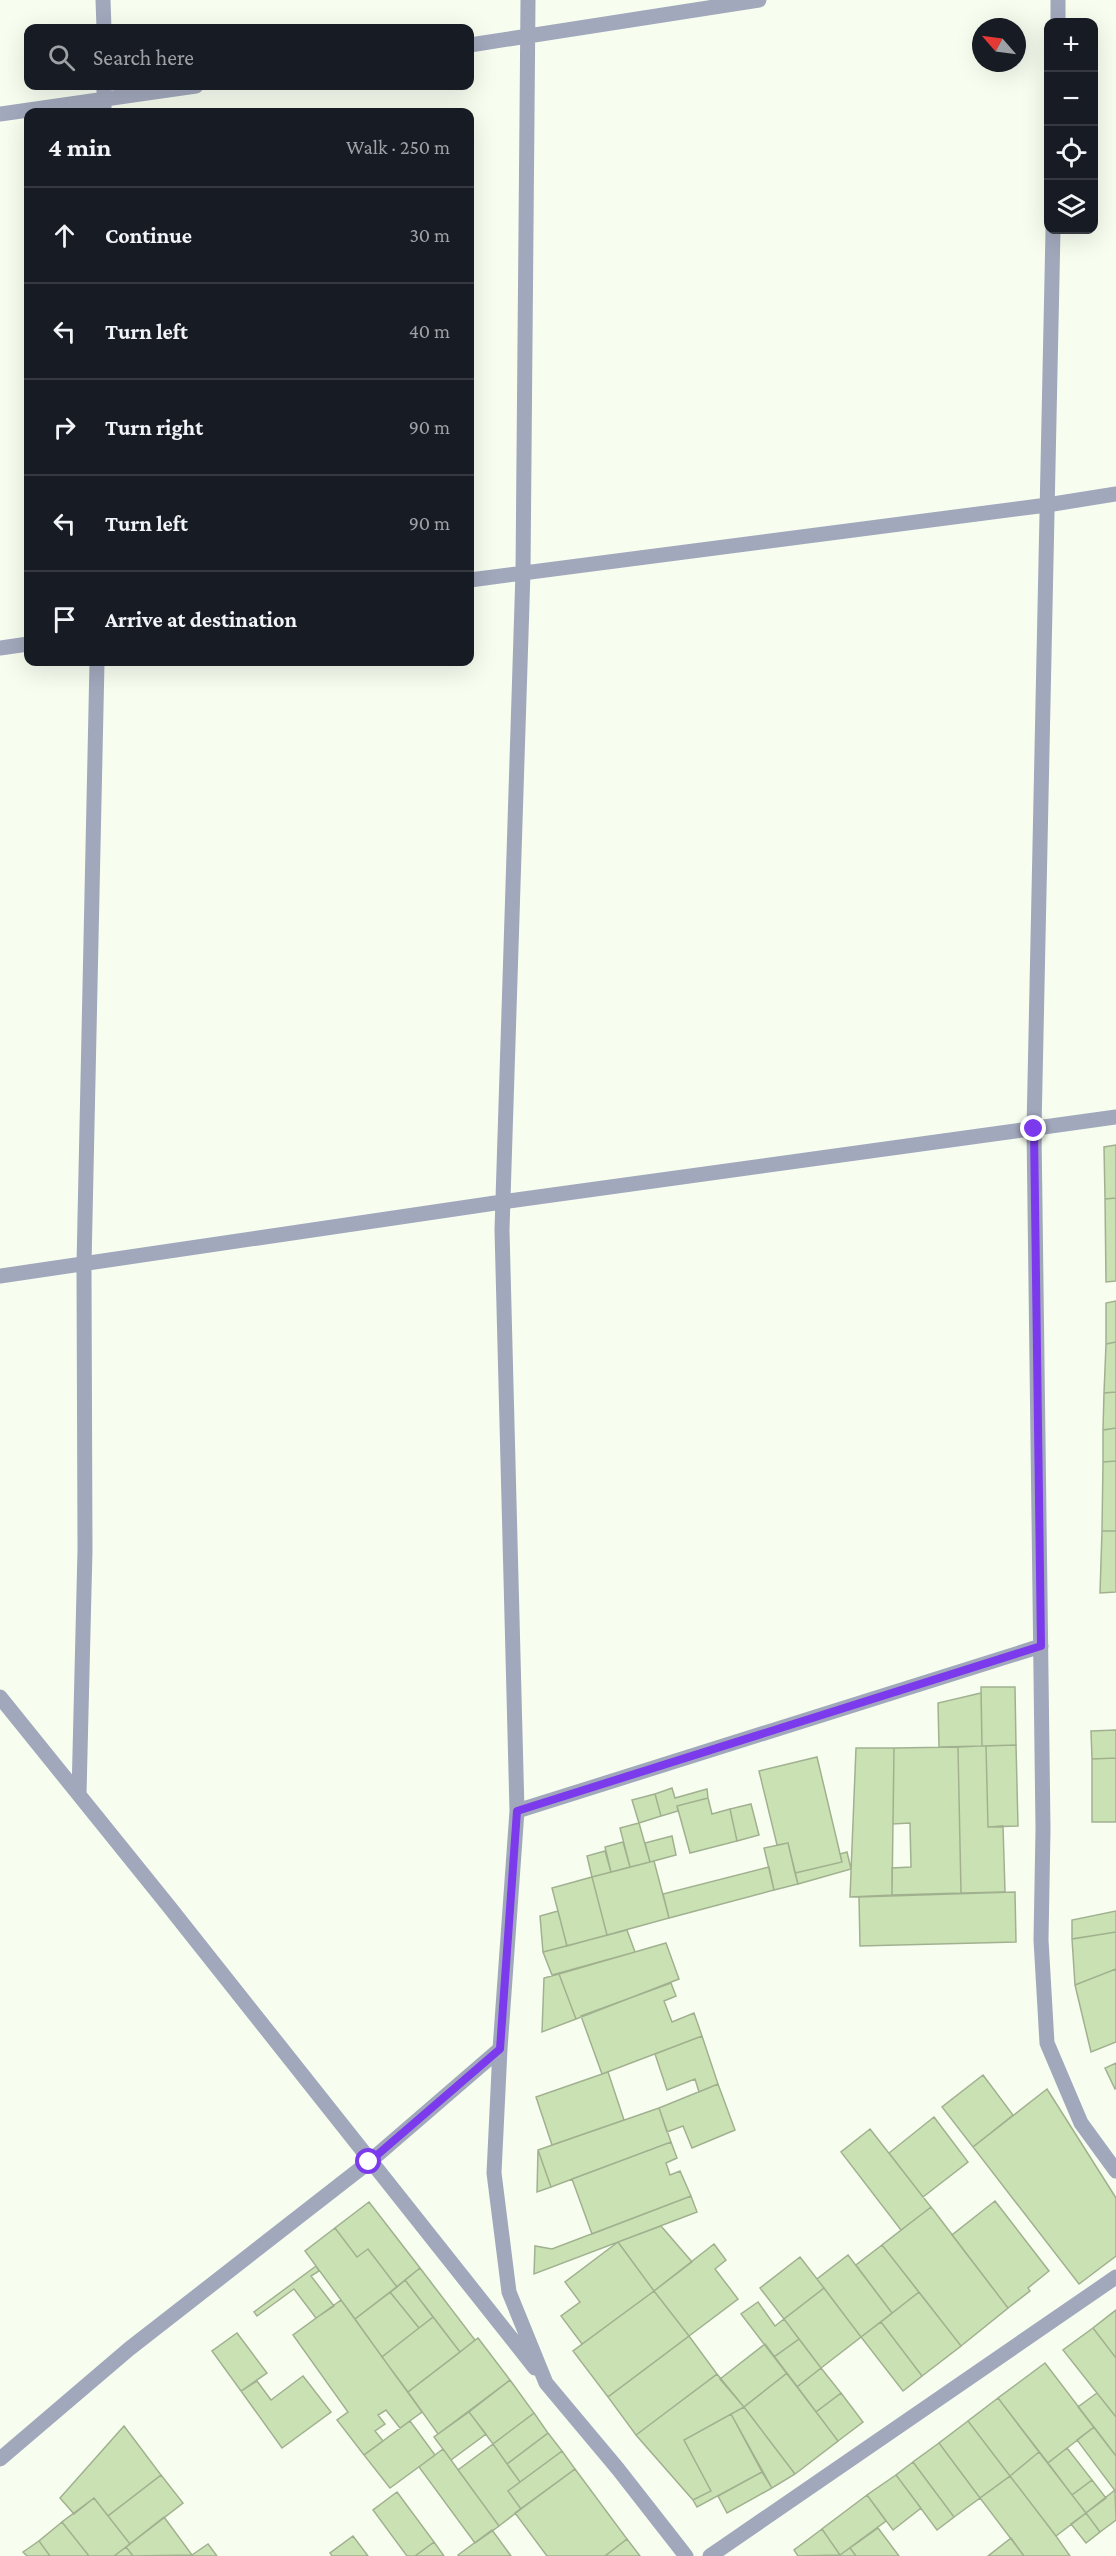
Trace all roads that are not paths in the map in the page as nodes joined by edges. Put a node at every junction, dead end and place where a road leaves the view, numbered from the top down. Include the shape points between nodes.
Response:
1 (104, 0) edge
2 (528, 0) edge
3 (759, 0) edge
4 (1058, 0) edge
5 (1058, 18) edge
6 (104, 24) edge
7 (527, 37) junction
8 (474, 44) edge
9 (168, 90) edge
10 (104, 99) edge
11 (42, 108) edge
12 (24, 111) edge
13 (0, 114) edge
14 (1053, 234) edge
15 (1116, 494) edge
16 (1047, 505) junction
17 (523, 573) junction
18 (474, 579) edge
19 (24, 645) edge
20 (0, 648) edge
21 (97, 666) edge
22 (1116, 1117) edge
23 (1034, 1129) junction
24 (502, 1203) junction
25 (84, 1265) junction
26 (0, 1276) edge
27 (1041, 1646) junction
28 (0, 1697) edge
29 (79, 1794) junction
30 (517, 1811) junction
31 (500, 2049) junction
32 (369, 2162) junction
33 (1116, 2171) edge
34 (1116, 2277) edge
35 (546, 2383) junction
36 (0, 2459) edge
37 (686, 2556) edge
38 (710, 2556) edge

1 - 6 street
2 - 7 street
3 - 7 street
4 - 5 street
7 - 8 street
7 - 17 street
9 - 10 street
10 - 11 street
12 - 13 street
14 - 16 street
15 - 16 street
16 - 17 street
16 - 23 street
17 - 18 street
17 - 24 street
19 - 20 street
21 - 25 street
22 - 23 street
23 - 24 street
23 - 27 street
24 - 25 street
24 - 30 street
25 - 26 street
25 - 29 street via 85,1550
27 - 30 street
27 - 33 street via 1041,1940 1047,2043 1081,2123
28 - 29 street
29 - 32 street
30 - 31 street
31 - 32 street
31 - 35 street via 494,2173 509,2292
32 - 35 street
32 - 36 street via 129,2349
34 - 38 street
35 - 37 street

